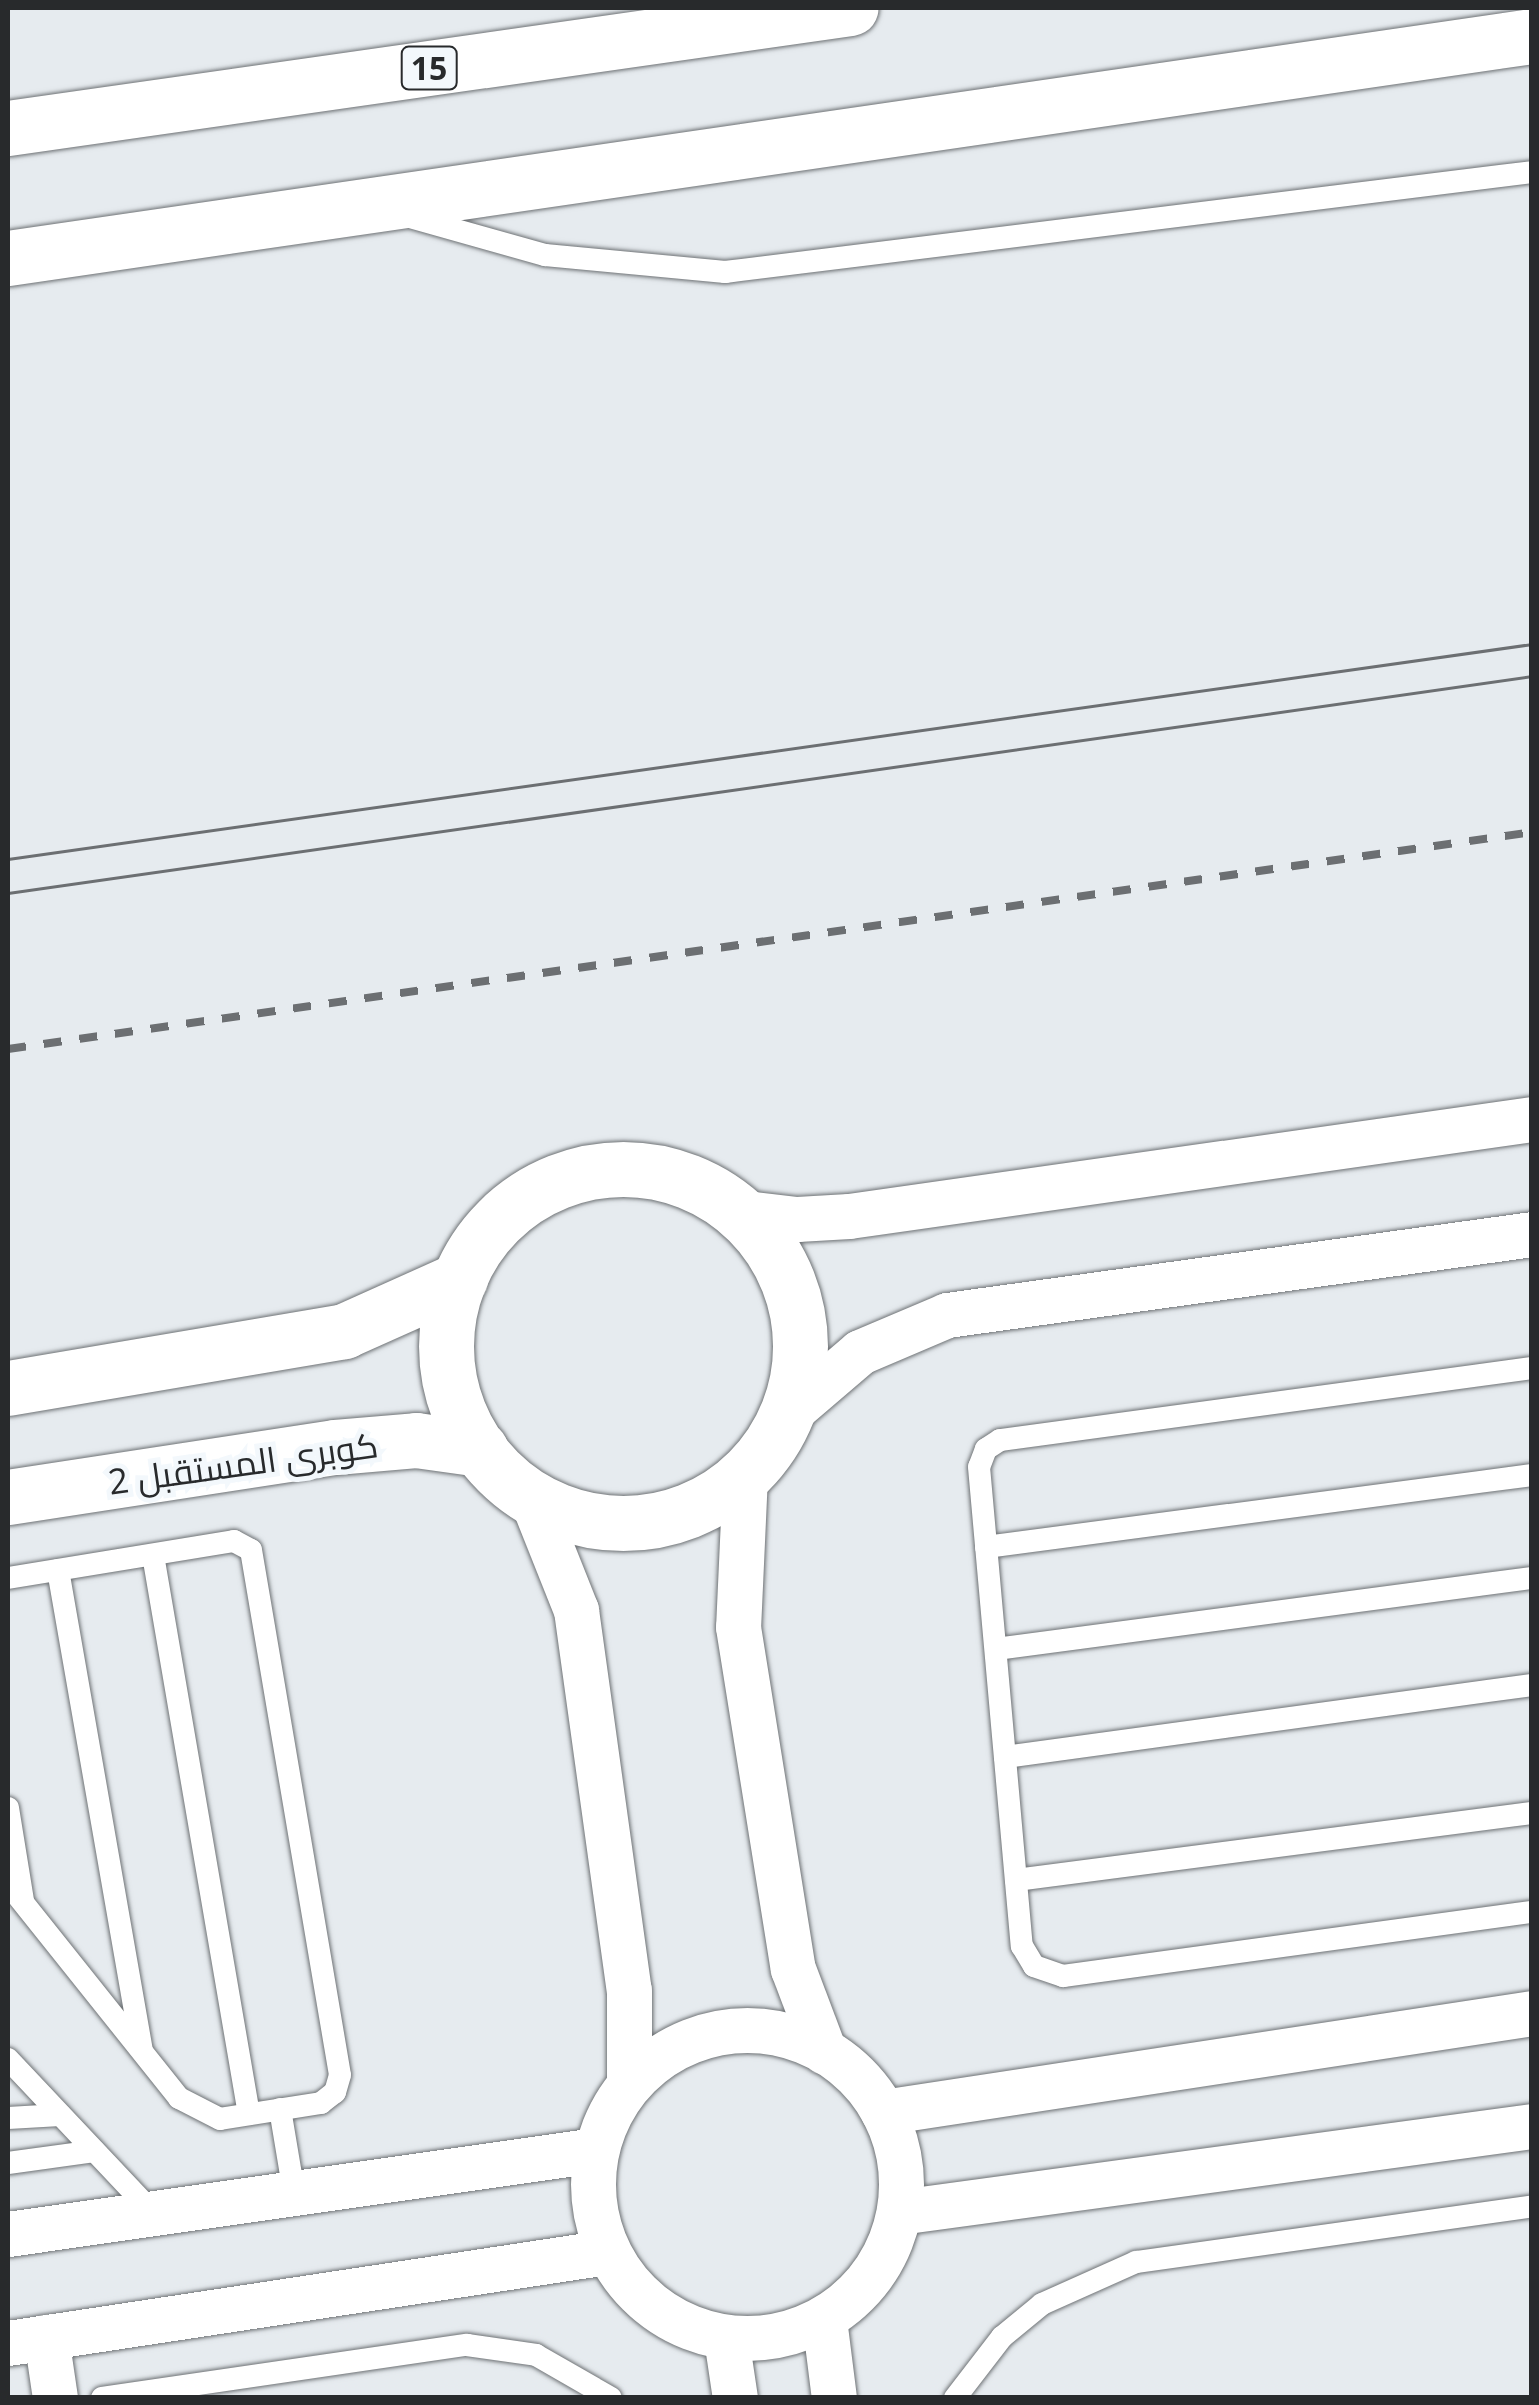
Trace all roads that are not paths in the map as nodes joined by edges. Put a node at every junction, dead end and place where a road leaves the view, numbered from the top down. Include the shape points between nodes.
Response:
1 (850, 8) edge
2 (1532, 36) edge
3 (8, 128) edge
4 (1532, 172) edge
5 (372, 205) junction
6 (8, 258) edge
7 (1532, 1119) edge
8 (737, 1212) junction
9 (1532, 1234) edge
10 (460, 1279) junction
11 (1532, 1368) edge
12 (8, 1388) edge
13 (790, 1412) junction
14 (480, 1449) junction
15 (745, 1475) junction
16 (1532, 1475) edge
17 (531, 1497) junction
18 (8, 1498) edge
19 (986, 1546) junction
20 (153, 1555) junction
21 (58, 1570) junction
22 (8, 1578) edge
23 (1532, 1578) edge
24 (996, 1649) junction
25 (1532, 1685) edge
26 (1005, 1758) junction
27 (8, 1808) edge
28 (1532, 1813) edge
29 (1016, 1880) junction
30 (15, 1892) edge
31 (1532, 1912) edge
32 (1532, 2013) edge
33 (824, 2050) junction
34 (142, 2053) junction
35 (8, 2059) edge
36 (629, 2084) junction
37 (280, 2110) junction
38 (883, 2112) junction
39 (249, 2114) junction
40 (60, 2115) junction
41 (8, 2118) edge
42 (1532, 2126) edge
43 (595, 2150) junction
44 (94, 2151) junction
45 (8, 2163) edge
46 (294, 2193) junction
47 (1532, 2206) edge
48 (899, 2212) junction
49 (153, 2213) junction
50 (8, 2234) edge
51 (607, 2252) junction
52 (824, 2319) junction
53 (726, 2338) junction
54 (27, 2340) edge
55 (55, 2398) edge
56 (102, 2398) edge
57 (611, 2398) edge
58 (735, 2398) edge
59 (834, 2398) edge
60 (955, 2398) edge

1 - 3 main road, 15
2 - 5 main road
4 - 5 lane via 725,272 545,255
5 - 6 main road
7 - 8 street via 848,1216 797,1220
8 - 10 main road via 672,1175 613,1169 554,1182 505,1213 468,1257
8 - 13 main road via 768,1242 795,1295 802,1354
9 - 13 street via 947,1316 860,1352
10 - 12 main road via 344,1331
10 - 14 main road via 448,1312 446,1370 462,1425
11 - 19 lane via 1000,1440 986,1449 979,1467
13 - 15 main road
14 - 17 main road
14 - 18 main road, كوبرى المستقبل 2 via 416,1440 335,1447
15 - 17 main road via 713,1500 658,1521 599,1523
15 - 33 street via 738,1628 793,1969
16 - 19 lane
17 - 36 street via 576,1610 629,1990
19 - 24 lane
20 - 21 lane
20 - 37 lane via 234,1541 254,1556 340,2075 322,2104
20 - 39 lane
21 - 22 lane
21 - 34 lane
23 - 24 lane
24 - 26 lane
25 - 26 lane
26 - 29 lane
27 - 30 lane
28 - 29 lane
29 - 31 lane via 1026,1957 1062,1976
30 - 34 lane
32 - 38 street
33 - 36 street via 742,2031 700,2038 662,2056
33 - 38 street
34 - 39 lane via 179,2098 198,2110 220,2118
35 - 40 lane
36 - 43 street
37 - 39 lane
37 - 46 lane
38 - 48 street via 896,2144
40 - 41 lane
40 - 44 lane
42 - 48 street
43 - 46 street
43 - 51 street via 592,2202
44 - 45 lane
44 - 49 lane
46 - 49 street
47 - 60 lane via 1136,2262 1042,2304 1002,2337
48 - 52 street via 885,2254 858,2291
49 - 50 street
51 - 53 street via 650,2303 677,2322
51 - 54 street
52 - 53 street via 776,2336
52 - 59 street
53 - 58 street
54 - 55 street
56 - 57 lane via 466,2345 536,2355

